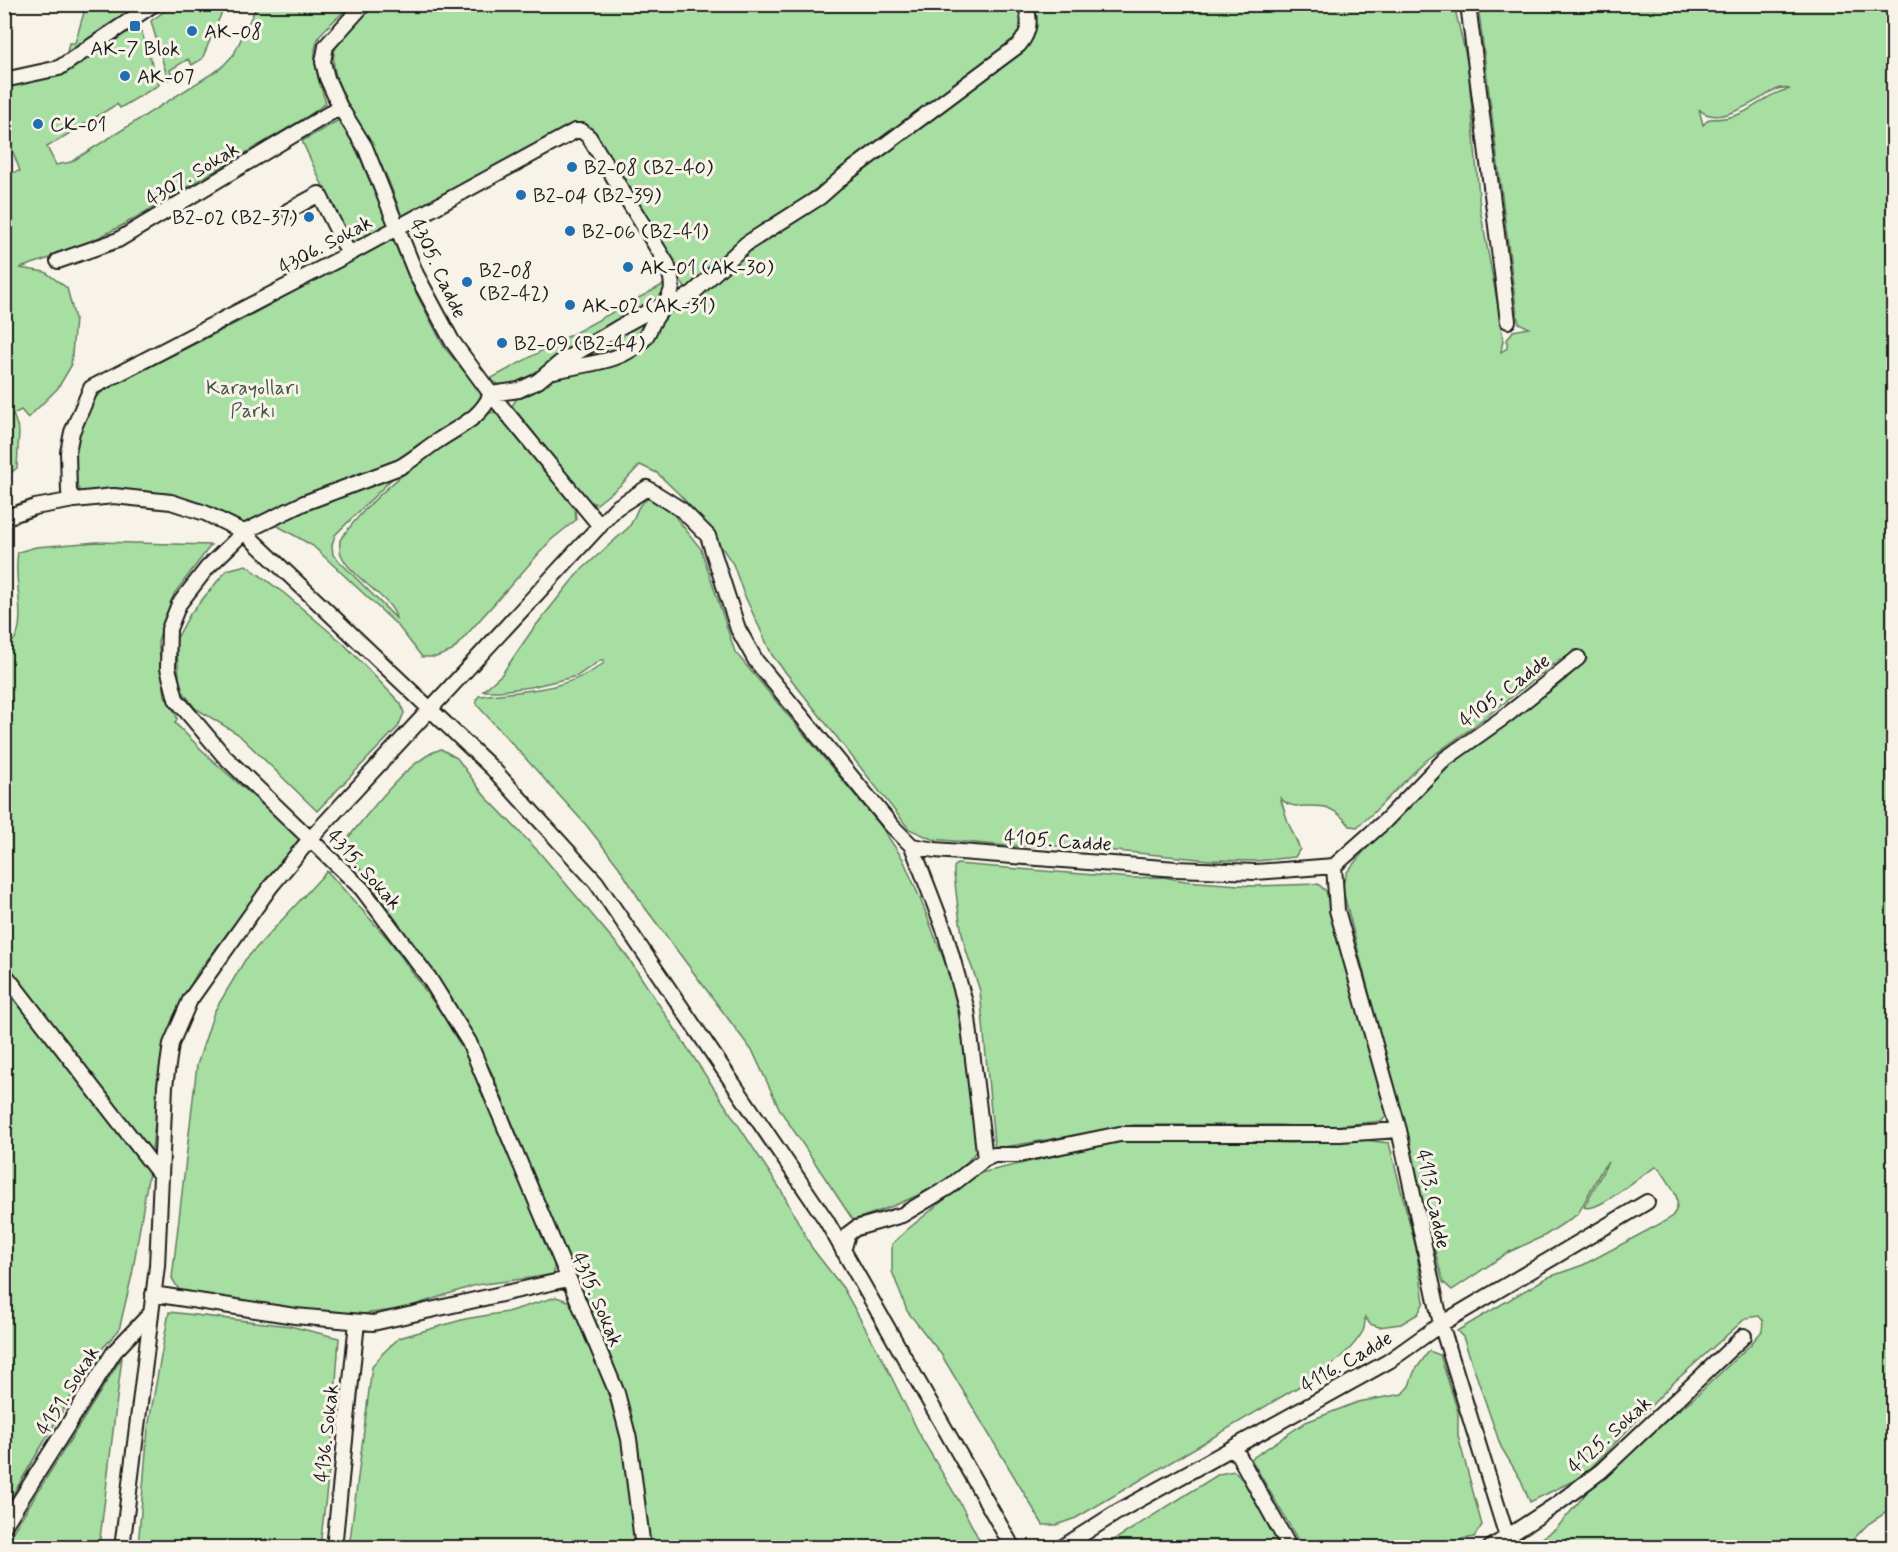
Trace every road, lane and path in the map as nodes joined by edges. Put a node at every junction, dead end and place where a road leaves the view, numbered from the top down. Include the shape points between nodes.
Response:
1 (154, 4) edge
2 (364, 4) edge
3 (1025, 4) edge
4 (1468, 4) edge
5 (4, 80) edge
6 (340, 107) junction
7 (288, 211) dead end
8 (398, 227) junction
9 (349, 254) junction
10 (58, 261) dead end
11 (665, 306) junction
12 (1508, 321) dead end
13 (550, 372) junction
14 (491, 394) junction
15 (74, 500) junction
16 (6, 519) edge
17 (600, 526) junction
18 (244, 532) junction
19 (1578, 658) dead end
20 (429, 710) junction
21 (311, 838) junction
22 (912, 846) junction
23 (1334, 866) junction
24 (4, 973) edge
25 (1399, 1130) junction
26 (985, 1160) junction
27 (161, 1176) junction
28 (1647, 1202) dead end
29 (843, 1251) junction
30 (568, 1279) junction
31 (153, 1294) junction
32 (151, 1313) junction
33 (357, 1322) junction
34 (1441, 1324) junction
35 (1744, 1336) dead end
36 (1234, 1447) junction
37 (4, 1526) edge
38 (1507, 1537) junction
39 (122, 1548) edge
40 (334, 1548) edge
41 (643, 1548) edge
42 (1013, 1548) edge
43 (1061, 1548) edge
44 (1290, 1548) edge
45 (1490, 1548) edge

1 - 5 street via 59,68
2 - 6 street, 4305. Cadde via 326,46 323,62
3 - 11 street via 1028,31 1019,45 820,197 746,244 693,293
4 - 12 street
6 - 8 street, 4305. Cadde via 365,147
6 - 10 street, 4307. Sokak via 118,240
7 - 9 street via 319,194
8 - 9 street, 4306. Sokak
8 - 11 street, 4306. Sokak via 574,131 582,131 667,264 673,283
8 - 14 street, 4305. Cadde via 416,274 452,341
9 - 15 street, 4306. Sokak via 91,388 68,452 69,492
11 - 13 street via 618,328
11 - 13 street via 645,338 631,349 610,360
13 - 14 street via 519,390
14 - 17 street, 4305. Cadde
14 - 18 street, 4315. Sokak via 474,419 414,459
15 - 16 street via 35,507
15 - 18 street via 114,496 171,502
17 - 20 street
17 - 22 street via 616,508 647,488 682,510 708,536 738,629 756,661
18 - 20 street
18 - 21 street, 4315. Sokak via 207,568 179,604 170,629 168,668 176,699 224,756
19 - 23 street, 4105. Cadde via 1445,759
20 - 21 street
20 - 29 street via 493,769 596,882 826,1220
21 - 27 street via 271,886 190,1000 171,1044
21 - 30 street, 4315. Sokak via 362,889 429,978 469,1042
22 - 23 street, 4105. Cadde via 1176,869 1256,872
22 - 26 street via 945,932 967,1010
23 - 25 street, 4113. Cadde via 1337,910
24 - 27 street
25 - 26 street via 1340,1134 1120,1134 1018,1155 994,1155
25 - 34 street, 4113. Cadde
26 - 29 street via 902,1215 856,1228 848,1234
27 - 31 street
28 - 34 street, 4116. Cadde
29 - 42 street
30 - 33 street via 373,1323
30 - 41 street, 4315. Sokak via 617,1394 629,1439
31 - 32 street
31 - 33 street
32 - 37 street, 4151. Sokak via 114,1352
32 - 39 street
33 - 40 street, 4136. Sokak
34 - 36 street, 4116. Cadde via 1389,1361
34 - 38 street, 4113. Cadde
35 - 38 street, 4125. Sokak via 1601,1471
36 - 43 street, 4116. Cadde
36 - 44 street
38 - 45 street, 4125. Sokak

